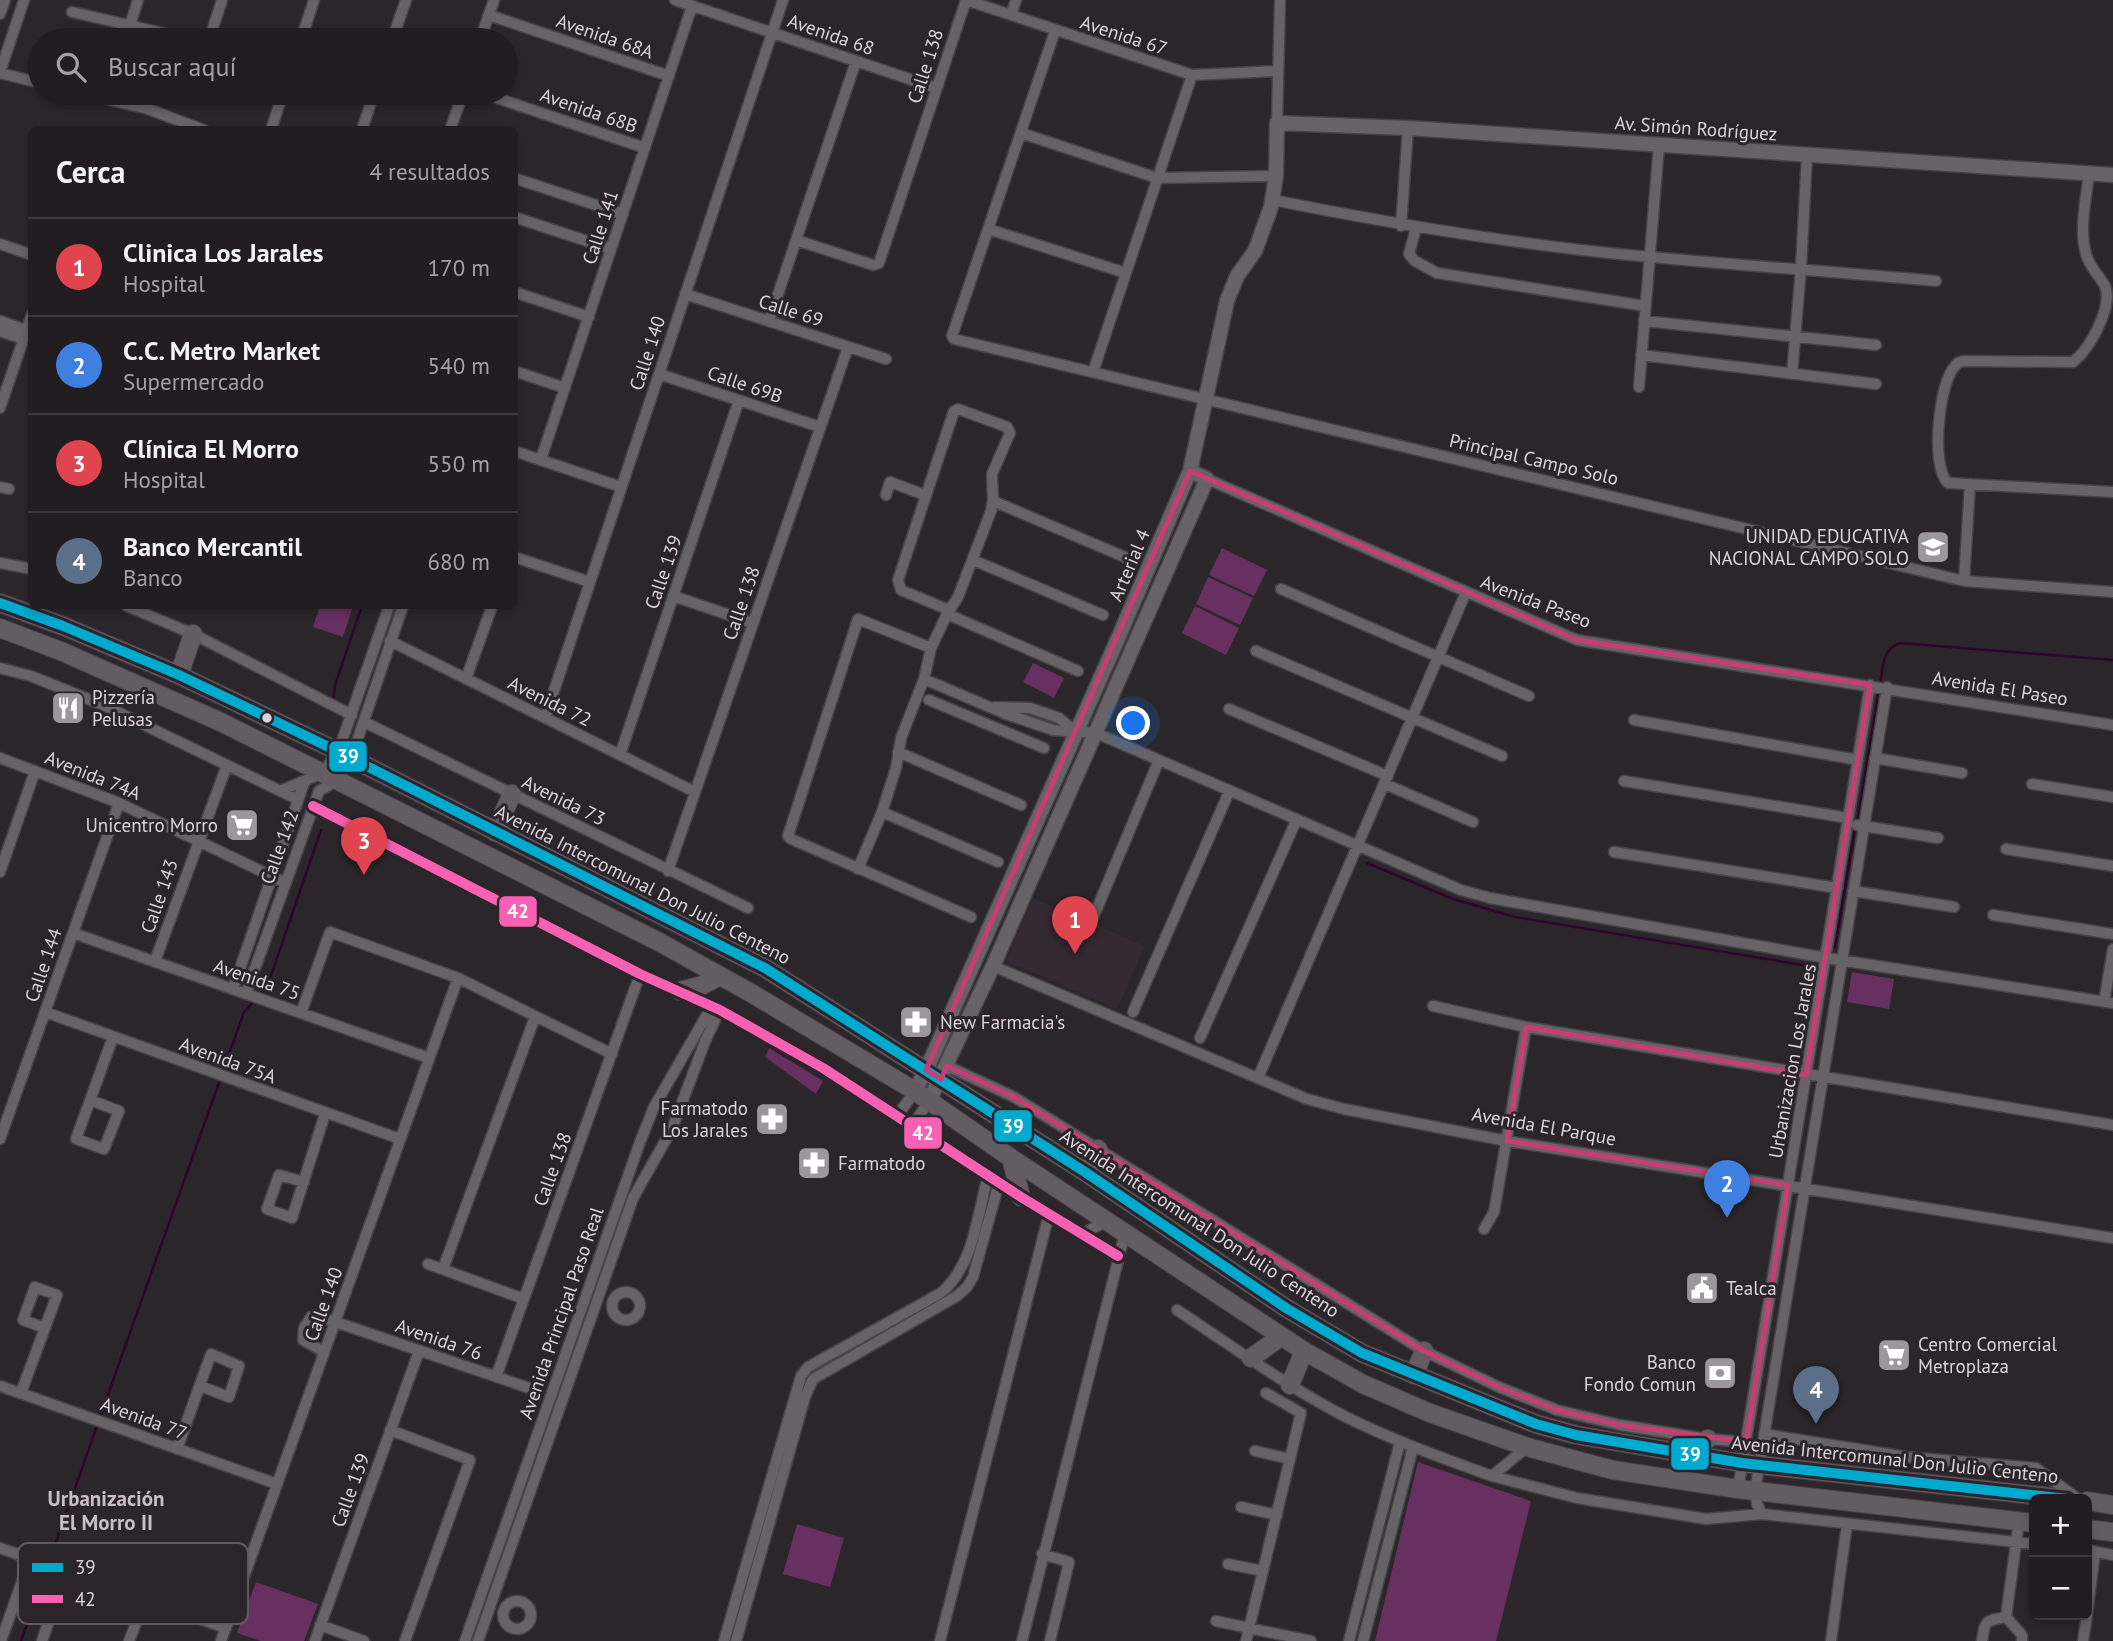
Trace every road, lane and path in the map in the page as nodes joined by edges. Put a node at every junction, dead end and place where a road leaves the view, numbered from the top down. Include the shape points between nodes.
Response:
1 (5, 0) edge
2 (24, 0) edge
3 (138, 0) edge
4 (222, 0) edge
5 (314, 0) edge
6 (406, 0) edge
7 (494, 0) edge
8 (675, 0) edge
9 (783, 0) edge
10 (966, 0) edge
11 (1016, 0) edge
12 (1280, 0) edge
13 (692, 6) junction
14 (72, 12) dead end
15 (0, 14) edge
16 (489, 15) junction
17 (1011, 15) junction
18 (130, 25) junction
19 (142, 28) edge
20 (213, 28) edge
21 (305, 28) edge
22 (396, 28) edge
23 (485, 28) edge
24 (1055, 31) junction
25 (772, 33) junction
26 (856, 61) junction
27 (1276, 71) junction
28 (0, 73) edge
29 (1192, 75) junction
30 (669, 76) junction
31 (28, 80) edge
32 (936, 88) junction
33 (131, 105) edge
34 (279, 105) edge
35 (370, 105) edge
36 (459, 105) edge
37 (518, 105) edge
38 (1276, 122) junction
39 (184, 126) edge
40 (272, 126) edge
41 (363, 126) edge
42 (451, 126) edge
43 (1408, 128) junction
44 (1021, 133) junction
45 (1659, 145) junction
46 (645, 148) junction
47 (1807, 155) junction
48 (2089, 174) junction
49 (2113, 175) edge
50 (1276, 176) junction
51 (1157, 178) junction
52 (518, 179) edge
53 (1273, 200) junction
54 (623, 214) junction
55 (518, 217) edge
56 (1402, 226) junction
57 (1416, 228) junction
58 (988, 229) junction
59 (796, 240) junction
60 (0, 244) edge
61 (611, 249) junction
62 (28, 253) edge
63 (1649, 257) junction
64 (1801, 268) junction
65 (1126, 273) junction
66 (1936, 281) dead end
67 (518, 293) edge
68 (685, 294) junction
69 (1645, 306) junction
70 (589, 317) junction
71 (0, 321) edge
72 (769, 321) junction
73 (1644, 321) junction
74 (28, 325) edge
75 (0, 331) edge
76 (25, 334) junction
77 (1795, 337) junction
78 (1876, 345) dead end
79 (848, 346) junction
80 (1641, 355) junction
81 (886, 359) dead end
82 (518, 372) edge
83 (1093, 372) junction
84 (659, 373) junction
85 (1792, 374) junction
86 (1876, 384) dead end
87 (1639, 387) dead end
88 (565, 388) junction
89 (1206, 399) junction
90 (739, 400) junction
91 (0, 408) edge
92 (820, 428) junction
93 (518, 452) edge
94 (541, 459) junction
95 (1189, 471) junction
96 (1207, 479) junction
97 (1970, 484) junction
98 (621, 487) junction
99 (2113, 492) edge
100 (886, 495) dead end
101 (925, 495) junction
102 (993, 501) junction
103 (518, 558) edge
104 (1128, 558) dead end
105 (973, 559) junction
106 (0, 563) edge
107 (28, 568) edge
108 (1964, 581) junction
109 (590, 582) junction
110 (1281, 590) dead end
111 (1466, 592) junction
112 (2113, 592) edge
113 (673, 596) junction
114 (0, 603) edge
115 (134, 609) edge
116 (387, 609) edge
117 (402, 609) edge
118 (491, 609) edge
119 (948, 612) junction
120 (1102, 615) dead end
121 (753, 623) junction
122 (0, 628) edge
123 (193, 634) junction
124 (390, 641) junction
125 (931, 648) junction
126 (1256, 651) dead end
127 (1439, 657) junction
128 (0, 668) edge
129 (1078, 671) dead end
130 (179, 675) junction
131 (467, 679) junction
132 (925, 679) junction
133 (1878, 686) junction
134 (1529, 696) dead end
135 (972, 698) junction
136 (929, 700) dead end
137 (1229, 709) dead end
138 (352, 715) junction
139 (965, 715) junction
140 (545, 718) junction
141 (1413, 719) junction
142 (1634, 720) dead end
143 (364, 722) junction
144 (2113, 725) edge
145 (1076, 732) junction
146 (1096, 733) junction
147 (1044, 748) dead end
148 (898, 752) junction
149 (343, 754) junction
150 (620, 755) junction
151 (1502, 756) dead end
152 (0, 758) edge
153 (1875, 758) junction
154 (1159, 760) junction
155 (1858, 760) junction
156 (227, 765) junction
157 (35, 771) junction
158 (1962, 772) dead end
159 (331, 776) junction
160 (1386, 780) junction
161 (1624, 781) dead end
162 (304, 783) junction
163 (2032, 784) dead end
164 (280, 791) junction
165 (695, 792) junction
166 (1230, 792) junction
167 (512, 794) junction
168 (2113, 797) edge
169 (297, 799) junction
170 (119, 803) junction
171 (1021, 805) dead end
172 (313, 806) junction
173 (882, 812) junction
174 (1296, 821) junction
175 (1473, 822) dead end
176 (1853, 824) junction
177 (495, 832) junction
178 (1938, 838) dead end
179 (198, 840) junction
180 (1358, 847) junction
181 (2006, 849) dead end
182 (1614, 852) dead end
183 (998, 862) dead end
184 (2113, 866) edge
185 (858, 869) junction
186 (668, 871) junction
187 (0, 873) edge
188 (273, 876) junction
189 (284, 882) junction
190 (1837, 888) junction
191 (1853, 891) junction
192 (1954, 907) dead end
193 (748, 908) dead end
194 (1993, 915) dead end
195 (971, 917) dead end
196 (1093, 918) dead end
197 (73, 933) junction
198 (2113, 934) edge
199 (2113, 949) edge
200 (1827, 958) junction
201 (976, 959) junction
202 (1842, 960) junction
203 (155, 961) junction
204 (993, 966) junction
205 (640, 974) junction
206 (720, 976) junction
207 (458, 978) junction
208 (233, 989) junction
209 (680, 992) junction
210 (252, 996) junction
211 (2108, 1002) edge
212 (1433, 1006) dead end
213 (716, 1008) junction
214 (45, 1012) junction
215 (1133, 1012) dead end
216 (302, 1013) junction
217 (535, 1017) junction
218 (1526, 1027) junction
219 (113, 1037) junction
220 (1200, 1038) dead end
221 (612, 1054) junction
222 (429, 1058) junction
223 (938, 1072) junction
224 (1806, 1074) junction
225 (1258, 1078) junction
226 (1823, 1078) junction
227 (922, 1096) junction
228 (90, 1100) junction
229 (325, 1114) junction
230 (898, 1115) junction
231 (913, 1125) junction
232 (2113, 1125) edge
233 (0, 1139) edge
234 (400, 1139) junction
235 (1507, 1141) junction
236 (1098, 1149) junction
237 (637, 1150) junction
238 (656, 1158) junction
239 (1011, 1158) junction
240 (1085, 1172) junction
241 (988, 1176) junction
242 (304, 1182) dead end
243 (999, 1183) junction
244 (1788, 1185) junction
245 (1805, 1187) junction
246 (1021, 1197) junction
247 (1049, 1214) junction
248 (1107, 1221) junction
249 (1484, 1229) dead end
250 (1125, 1233) junction
251 (1082, 1234) junction
252 (2113, 1238) edge
253 (1118, 1256) junction
254 (428, 1264) dead end
255 (443, 1269) junction
256 (588, 1287) junction
257 (600, 1292) junction
258 (524, 1299) junction
259 (614, 1301) dead end
260 (1177, 1310) dead end
261 (335, 1322) junction
262 (45, 1328) dead end
263 (1282, 1336) junction
264 (1304, 1350) junction
265 (419, 1351) junction
266 (1424, 1351) junction
267 (324, 1352) junction
268 (1251, 1358) junction
269 (1414, 1375) junction
270 (808, 1376) junction
271 (496, 1377) junction
272 (1290, 1385) junction
273 (0, 1386) edge
274 (200, 1386) dead end
275 (532, 1389) dead end
276 (1266, 1392) dead end
277 (21, 1393) junction
278 (390, 1430) junction
279 (1765, 1434) junction
280 (1708, 1439) junction
281 (1400, 1442) junction
282 (1746, 1442) junction
283 (1413, 1447) junction
284 (1527, 1447) junction
285 (177, 1448) junction
286 (1255, 1451) dead end
287 (1679, 1454) junction
288 (1290, 1458) junction
289 (1751, 1464) junction
290 (1492, 1476) junction
291 (277, 1484) junction
292 (1747, 1490) junction
293 (2071, 1494) edge
294 (2029, 1495) edge
295 (2092, 1502) edge
296 (2113, 1505) edge
297 (1241, 1507) dead end
298 (1762, 1514) junction
299 (1277, 1515) junction
300 (2026, 1522) edge
301 (1847, 1524) junction
302 (2092, 1530) edge
303 (2113, 1532) edge
304 (759, 1539) junction
305 (2015, 1542) junction
306 (2029, 1543) edge
307 (0, 1548) edge
308 (2092, 1551) edge
309 (1042, 1554) junction
310 (18, 1555) edge
311 (2113, 1555) edge
312 (1228, 1564) dead end
313 (248, 1566) edge
314 (1263, 1571) junction
315 (480, 1597) junction
316 (18, 1601) edge
317 (492, 1601) junction
318 (503, 1612) dead end
319 (2006, 1617) junction
320 (2086, 1620) edge
321 (1216, 1621) dead end
322 (48, 1624) edge
323 (136, 1624) edge
324 (214, 1624) edge
325 (227, 1624) edge
326 (320, 1625) junction
327 (226, 1628) junction
328 (1249, 1629) junction
329 (1, 1641) edge
330 (42, 1641) edge
331 (129, 1641) edge
332 (221, 1641) edge
333 (315, 1641) edge
334 (364, 1641) edge
335 (405, 1641) edge
336 (465, 1641) edge
337 (478, 1641) edge
338 (724, 1641) edge
339 (736, 1641) edge
340 (940, 1641) edge
341 (1022, 1641) edge
342 (1050, 1641) edge
343 (1246, 1641) edge
344 (1311, 1641) edge
345 (1349, 1641) edge
346 (1363, 1641) edge
347 (1831, 1641) edge
348 (1982, 1641) edge
349 (2022, 1641) edge
350 (2083, 1641) edge

1 - 15 street
2 - 28 street
3 - 18 street
4 - 20 street
5 - 21 street
6 - 22 street
7 - 16 street
8 - 13 street, Avenida 68
9 - 25 street, Calle 140
10 - 17 street, Avenida 67
10 - 32 street, Calle 138
11 - 17 street
12 - 27 street, Arterial 4
13 - 25 street, Avenida 68
13 - 30 street, Calle 141
14 - 18 street
16 - 23 street
16 - 30 street, Avenida 68A
17 - 24 street, Avenida 67
18 - 19 street
24 - 29 street, Avenida 67
24 - 44 street
25 - 26 street, Avenida 68
25 - 68 street, Calle 140
26 - 32 street, Avenida 68
26 - 59 street
27 - 29 street, Avenida 67
27 - 38 street, Arterial 4
28 - 31 street
29 - 51 street
30 - 46 street, Calle 141
32 - 59 street, Calle 138 via 879,263 873,265
33 - 39 street
34 - 40 street
35 - 41 street
36 - 42 street
37 - 46 street, Avenida 68B
38 - 43 street, Av. Simón Rodríguez
38 - 50 street, Arterial 4
43 - 45 street, Av. Simón Rodríguez
43 - 56 street
44 - 51 street
44 - 58 street
45 - 47 street, Av. Simón Rodríguez
45 - 63 street
46 - 54 street, Calle 141
47 - 48 street, Av. Simón Rodríguez
47 - 64 street
48 - 49 street, Av. Simón Rodríguez
48 - 97 street via 2085,253 2107,292 2102,319 2073,362 1956,363 1944,396 1937,450 1945,481
50 - 51 street
50 - 53 street, Arterial 4
51 - 65 street
52 - 54 street
53 - 56 street
53 - 89 street, Arterial 4 via 1255,251 1227,301
54 - 61 street, Calle 141
55 - 61 street
56 - 57 street
57 - 63 street
57 - 69 street via 1409,254 1437,273
58 - 65 street
58 - 83 street, Principal Campo Solo via 954,339
59 - 72 street
60 - 62 street
61 - 70 street, Calle 141
63 - 64 street
63 - 69 street
64 - 66 street
64 - 77 street
65 - 83 street
67 - 70 street
68 - 72 street, Calle 69
68 - 84 street, Calle 140
69 - 73 street
70 - 88 street, Calle 141
71 - 76 street
72 - 79 street, Calle 69
73 - 77 street
73 - 80 street
74 - 76 street
75 - 76 street
76 - 91 street
77 - 78 street
77 - 85 street
79 - 81 street, Calle 69
79 - 92 street, Calle 138
80 - 85 street
80 - 87 street
82 - 88 street
83 - 89 street, Principal Campo Solo
84 - 90 street, Calle 69B
84 - 98 street, Calle 140
85 - 86 street
88 - 94 street, Calle 141
89 - 95 street, Arterial 4
89 - 108 street, Principal Campo Solo
90 - 92 street, Calle 69B
90 - 113 street, Calle 139
92 - 121 street, Calle 138
93 - 94 street
94 - 98 street
95 - 96 street
95 - 145 street, Arterial 4
96 - 111 street, Avenida Paseo
96 - 146 street, Arterial 4
97 - 99 street
97 - 108 street
98 - 109 street, Calle 140
100 - 101 street via 890,482
101 - 102 street via 958,409 1009,429 992,474
101 - 119 street via 898,580 901,590
102 - 104 street
102 - 105 street
103 - 109 street
105 - 119 street
105 - 120 street
106 - 107 street
108 - 112 street, Principal Campo Solo
109 - 140 street, Calle 140
110 - 127 street
111 - 127 street
111 - 133 street, Avenida Paseo via 1577,640
113 - 121 street
113 - 150 street, Calle 139
114 - 130 main road, Avenida Intercomunal Don Julio Centeno
115 - 123 street
116 - 138 street, Calle 142
117 - 124 street, Calle 142
118 - 131 street
119 - 125 street
119 - 129 street
121 - 165 street, Calle 138
122 - 159 main road via 76,657
123 - 130 main road
123 - 138 street
124 - 131 street, Avenida 72
124 - 143 street, Calle 142
125 - 132 street
125 - 185 street via 860,618 857,621 788,836
126 - 141 street
127 - 134 street
127 - 141 street
128 - 156 street via 103,705
130 - 149 main road, Avenida Intercomunal Don Julio Centeno
131 - 140 street, Avenida 72
132 - 135 street
132 - 148 street
133 - 144 street, Avenida El Paseo
133 - 153 street, Urbanizacion Los Jarales
133 - 155 street, Urbanizacion Los Jarales
135 - 139 street
135 - 145 street via 995,708 1030,708 1059,718
136 - 139 street
137 - 160 street
138 - 149 street, Calle 142
139 - 147 street
140 - 150 street, Avenida 72
141 - 151 street
141 - 160 street
142 - 155 street
143 - 149 street, Calle 142
143 - 167 street, Avenida 73
145 - 146 street
145 - 201 street, Arterial 4
146 - 154 street
146 - 204 street, Arterial 4
148 - 171 street
148 - 173 street
149 - 159 street, Calle 142
149 - 177 main road, Avenida Intercomunal Don Julio Centeno
150 - 165 street, Avenida 72
152 - 157 street, Avenida 74A
153 - 158 street
153 - 176 street, Urbanizacion Los Jarales
154 - 166 street
154 - 196 street
155 - 176 street, Urbanizacion Los Jarales
156 - 164 street
156 - 179 street, Calle 143
157 - 170 street, Avenida 74A
157 - 187 street
159 - 162 street
159 - 172 street, Calle 142
159 - 206 main road
160 - 175 street
160 - 180 street
161 - 176 street
162 - 164 street
162 - 169 street, Calle 142
163 - 168 street
164 - 169 street
165 - 186 street, Calle 138
166 - 174 street
166 - 215 street
167 - 177 main road
167 - 186 street, Avenida 73
169 - 188 street, Calle 142
170 - 179 street, Avenida 74A
170 - 197 street, Calle 144
172 - 189 street, Calle 142
172 - 205 street
173 - 183 street
173 - 185 street
174 - 180 street
174 - 220 street
176 - 178 street
176 - 190 street, Urbanizacion Los Jarales
176 - 191 street, Urbanizacion Los Jarales
177 - 223 main road, Avenida Intercomunal Don Julio Centeno via 765,968
179 - 188 street, Avenida 74A
179 - 203 street, Calle 143
180 - 200 street via 1490,898
180 - 225 street
181 - 184 street
182 - 190 street
185 - 195 street
186 - 193 street, Avenida 73
188 - 189 street, Avenida 74A
188 - 208 street, Calle 142
189 - 210 street, Calle 142
190 - 200 street, Urbanizacion Los Jarales
191 - 192 street
191 - 202 street, Urbanizacion Los Jarales
194 - 198 street
197 - 203 street, Avenida 75
197 - 214 street, Calle 144
199 - 211 street
200 - 202 street
200 - 224 street, Urbanizacion Los Jarales
201 - 204 street
201 - 223 street, Arterial 4
202 - 211 street
202 - 226 street, Urbanizacion Los Jarales
203 - 208 street, Avenida 75
204 - 223 street, Arterial 4
204 - 225 street, Avenida El Parque
205 - 209 street
205 - 221 street, Calle 138
206 - 209 main road
206 - 227 main road
207 - 216 street via 330,932
207 - 217 street
207 - 222 street, Calle 140
208 - 210 street, Avenida 75
209 - 213 street
210 - 216 street, Avenida 75
212 - 218 street
213 - 230 street
213 - 237 street, Avenida Principal Paso Real via 654,1107
213 - 238 street, Avenida Principal Paso Real via 672,1129
214 - 219 street, Avenida 75A
214 - 233 street, Calle 144
216 - 222 street, Avenida 75
217 - 221 street
217 - 255 street
218 - 224 street
218 - 235 street
219 - 228 street
219 - 229 street, Avenida 75A
221 - 258 street, Calle 138
222 - 234 street, Calle 140
223 - 227 street, Arterial 4
223 - 236 street, Avenida Intercomunal Don Julio Centeno via 1014,1097
223 - 240 main road, Avenida Intercomunal Don Julio Centeno
224 - 226 street
224 - 244 street, Urbanizacion Los Jarales
225 - 235 street, Avenida El Parque via 1344,1109
226 - 232 street
226 - 245 street, Urbanizacion Los Jarales
227 - 230 street, Arterial 4
227 - 231 street, Arterial 4
227 - 239 main road
228 - 228 street via 76,1139 104,1149 119,1111
229 - 234 street, Avenida 75A
229 - 242 street
230 - 231 street
231 - 241 street
234 - 261 street, Calle 140
235 - 244 street, Avenida El Parque
235 - 249 street via 1494,1212
236 - 240 main road
236 - 266 street, Avenida Intercomunal Don Julio Centeno
237 - 238 street
237 - 256 street, Avenida Principal Paso Real
238 - 257 street, Avenida Principal Paso Real via 633,1198
239 - 246 main road
239 - 248 main road
240 - 269 main road, Avenida Intercomunal Don Julio Centeno via 1286,1308 1362,1353
241 - 243 street
241 - 270 street via 966,1261 952,1284 808,1367
243 - 246 street
243 - 270 street via 967,1287
244 - 245 street, Avenida El Parque
244 - 282 street, Urbanizacion Los Jarales
245 - 252 street, Avenida El Parque
245 - 279 street, Urbanizacion Los Jarales
246 - 247 street
247 - 251 street
247 - 340 street
248 - 250 main road
248 - 251 street
250 - 253 street
250 - 263 main road
251 - 253 street
253 - 309 street
254 - 255 street
255 - 258 street
256 - 257 street
256 - 315 street, Avenida Principal Paso Real
257 - 259 street
257 - 317 street, Avenida Principal Paso Real
258 - 271 street, Calle 138
260 - 268 street
261 - 265 street, Avenida 76
261 - 267 street, Calle 140
261 - 267 street via 311,1317 304,1328 303,1340
262 - 277 street
263 - 264 main road
263 - 268 main road
264 - 272 main road
264 - 284 main road via 1363,1384
265 - 271 street, Avenida 76
265 - 278 street, Calle 139
266 - 269 main road
266 - 280 street, Avenida Intercomunal Don Julio Centeno via 1557,1410
267 - 291 street, Calle 140
268 - 272 street
269 - 287 main road, Avenida Intercomunal Don Julio Centeno via 1536,1424
270 - 304 street
271 - 275 street, Avenida 76
272 - 281 street
273 - 277 street, Avenida 77
274 - 285 street
276 - 288 street via 1301,1413
277 - 285 street, Avenida 77
278 - 326 street, Calle 139
278 - 335 street via 470,1460
279 - 289 street, Urbanizacion Los Jarales
279 - 293 street, Avenida Intercomunal Don Julio Centeno via 1907,1457 2036,1468
280 - 282 street, Avenida Intercomunal Don Julio Centeno
280 - 287 main road
281 - 283 street
281 - 345 street
282 - 289 street, Urbanizacion Los Jarales
283 - 290 street
283 - 346 street
284 - 290 street
284 - 292 main road via 1613,1470
285 - 291 street, Avenida 77
286 - 288 street
287 - 289 main road, Avenida Intercomunal Don Julio Centeno
288 - 299 street
289 - 292 street
289 - 292 street
289 - 294 main road, Avenida Intercomunal Don Julio Centeno
290 - 298 street via 1577,1498 1706,1519
291 - 313 street, Calle 140
292 - 298 street
292 - 300 main road
295 - 296 main road
297 - 299 street
298 - 301 street
299 - 314 street
300 - 305 street
301 - 305 street
301 - 347 street
302 - 303 main road
304 - 338 street
304 - 339 street
305 - 306 street
305 - 319 street
307 - 310 street
308 - 311 street
309 - 341 street
309 - 342 street via 1069,1562
312 - 314 street
314 - 328 street
315 - 317 street
315 - 336 street, Avenida Principal Paso Real
316 - 329 street
317 - 318 street
317 - 337 street, Avenida Principal Paso Real
319 - 348 street via 1984,1624
319 - 349 street
320 - 350 street
321 - 328 street
322 - 330 street
323 - 331 street
324 - 327 street
325 - 327 street, Calle 140
326 - 333 street, Calle 139
326 - 334 street
327 - 332 street, Calle 140
328 - 343 street
328 - 344 street

